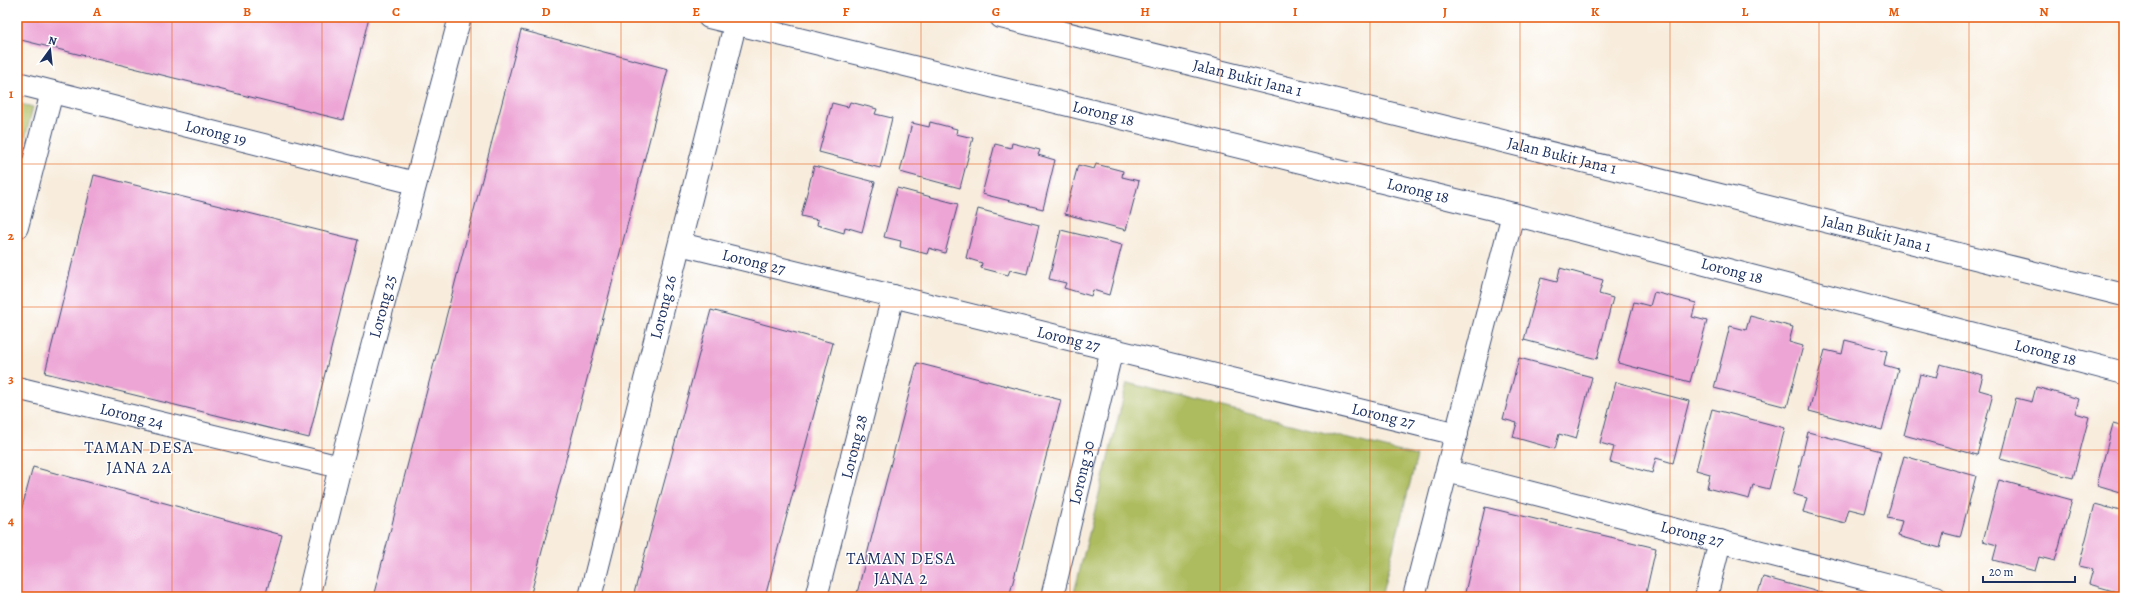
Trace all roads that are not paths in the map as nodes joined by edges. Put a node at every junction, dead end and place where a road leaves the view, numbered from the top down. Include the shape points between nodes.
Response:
1 (460, 17) edge
2 (709, 17) edge
3 (1001, 17) edge
4 (736, 20) edge
5 (17, 83) edge
6 (52, 92) junction
7 (415, 183) junction
8 (1513, 214) junction
9 (17, 227) edge
10 (680, 244) junction
11 (2124, 295) edge
12 (893, 296) junction
13 (1112, 349) junction
14 (2124, 373) edge
15 (17, 388) edge
16 (1456, 434) junction
17 (340, 468) junction
18 (1447, 471) junction
19 (1720, 542) junction
20 (308, 597) edge
21 (590, 597) edge
22 (816, 597) edge
23 (1052, 597) edge
24 (1414, 597) edge
25 (1706, 597) edge
26 (1936, 597) edge

1 - 7 street, Lorong 25
2 - 4 street, Lorong 18
3 - 11 street, Jalan Bukit Jana 1
4 - 8 street, Lorong 18
4 - 10 street, Lorong 26
5 - 6 street, Lorong 19
6 - 7 street, Lorong 19
6 - 9 street
7 - 17 street, Lorong 25
8 - 14 street, Lorong 18
8 - 16 street
10 - 12 street, Lorong 27
10 - 21 street, Lorong 26
12 - 13 street, Lorong 27
12 - 22 street, Lorong 28
13 - 16 street, Lorong 27
13 - 23 street, Lorong 30
15 - 17 street, Lorong 24
16 - 18 street
17 - 20 street, Lorong 25
18 - 19 street, Lorong 27
18 - 24 street
19 - 25 street
19 - 26 street, Lorong 27

